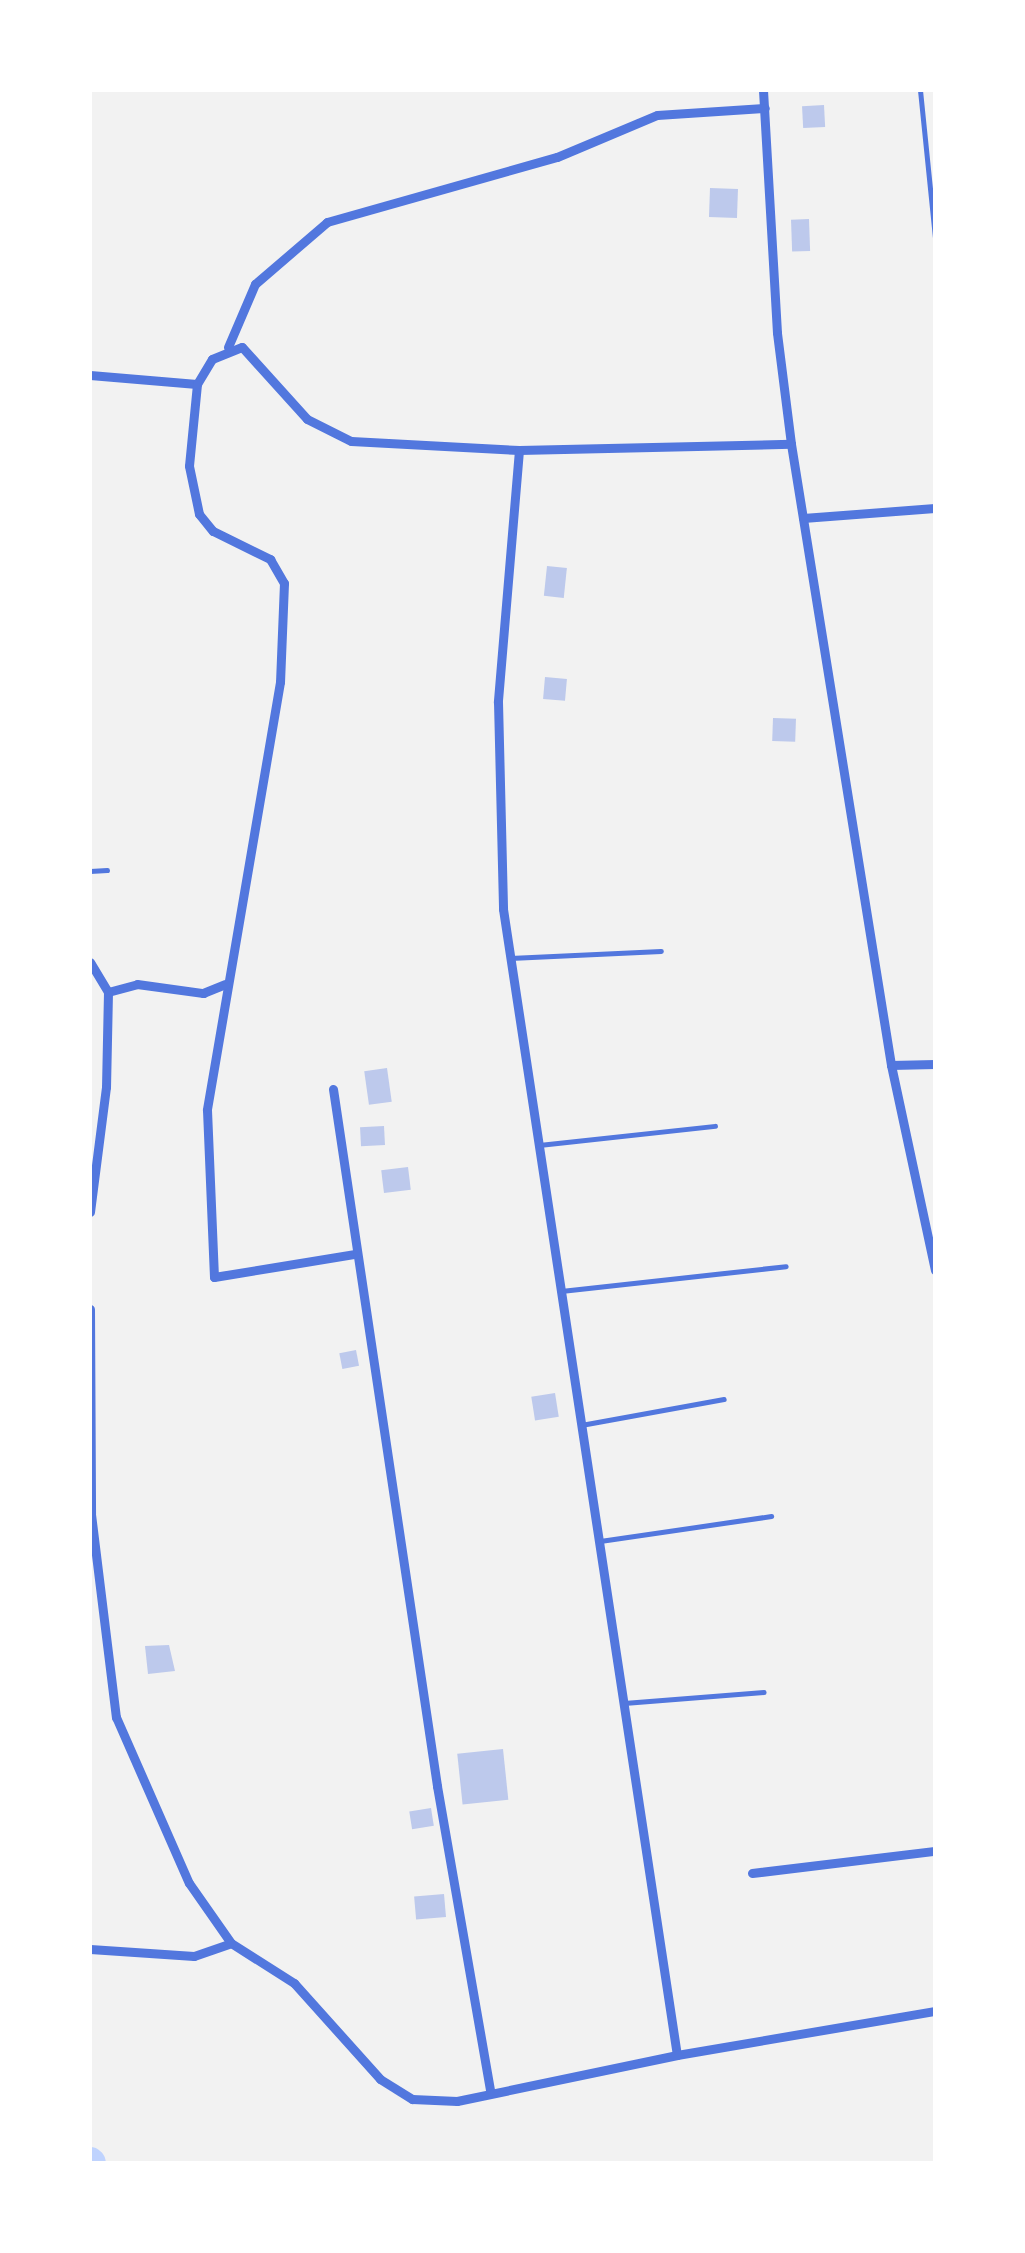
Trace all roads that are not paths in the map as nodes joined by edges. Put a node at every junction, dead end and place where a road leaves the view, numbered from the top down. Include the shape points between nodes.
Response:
1 (763, 90) edge
2 (920, 90) edge
3 (764, 108) junction
4 (935, 238) edge
5 (228, 347) junction
6 (90, 375) edge
7 (197, 384) junction
8 (791, 444) junction
9 (518, 450) junction
10 (935, 508) edge
11 (803, 518) junction
12 (107, 870) dead end
13 (90, 872) edge
14 (661, 951) dead end
15 (510, 958) junction
16 (90, 962) edge
17 (225, 984) junction
18 (108, 992) junction
19 (935, 1064) edge
20 (891, 1065) junction
21 (333, 1088) dead end
22 (95, 1119) edge
23 (715, 1126) dead end
24 (538, 1146) junction
25 (90, 1212) edge
26 (356, 1254) junction
27 (786, 1266) dead end
28 (935, 1270) edge
29 (559, 1291) junction
30 (90, 1308) edge
31 (724, 1399) dead end
32 (578, 1426) junction
33 (770, 1516) dead end
34 (598, 1542) junction
35 (94, 1608) edge
36 (764, 1692) dead end
37 (624, 1703) junction
38 (935, 1851) edge
39 (752, 1873) dead end
40 (230, 1943) junction
41 (90, 1948) edge
42 (935, 2011) edge
43 (677, 2055) junction
44 (490, 2090) junction

1 - 3 street
2 - 4 lane
3 - 5 street via 657,115 557,158 327,222 254,284
3 - 8 street via 777,333
5 - 7 street
5 - 9 street via 256,356 291,404 326,433 351,441
6 - 7 street
7 - 17 street via 189,466 200,514 212,531 270,559 284,583 286,608 280,682
8 - 9 street
8 - 11 street
9 - 15 street via 498,702
10 - 11 street
11 - 20 street
12 - 13 lane
14 - 15 lane
15 - 24 street
16 - 18 street
17 - 18 street via 204,993 137,984
17 - 26 street via 204,1161 214,1277
18 - 22 street
19 - 20 street
20 - 28 street
21 - 26 street
22 - 25 street
23 - 24 lane
24 - 29 street
26 - 44 street
27 - 29 lane
29 - 32 street
30 - 35 street
31 - 32 lane
32 - 34 street
33 - 34 lane
34 - 37 street
35 - 40 street via 129,1759 189,1883
36 - 37 lane
37 - 43 street
38 - 39 street
40 - 41 street via 194,1956
40 - 44 street via 294,1982 327,2026 394,2090 434,2103
42 - 43 street
43 - 44 street

